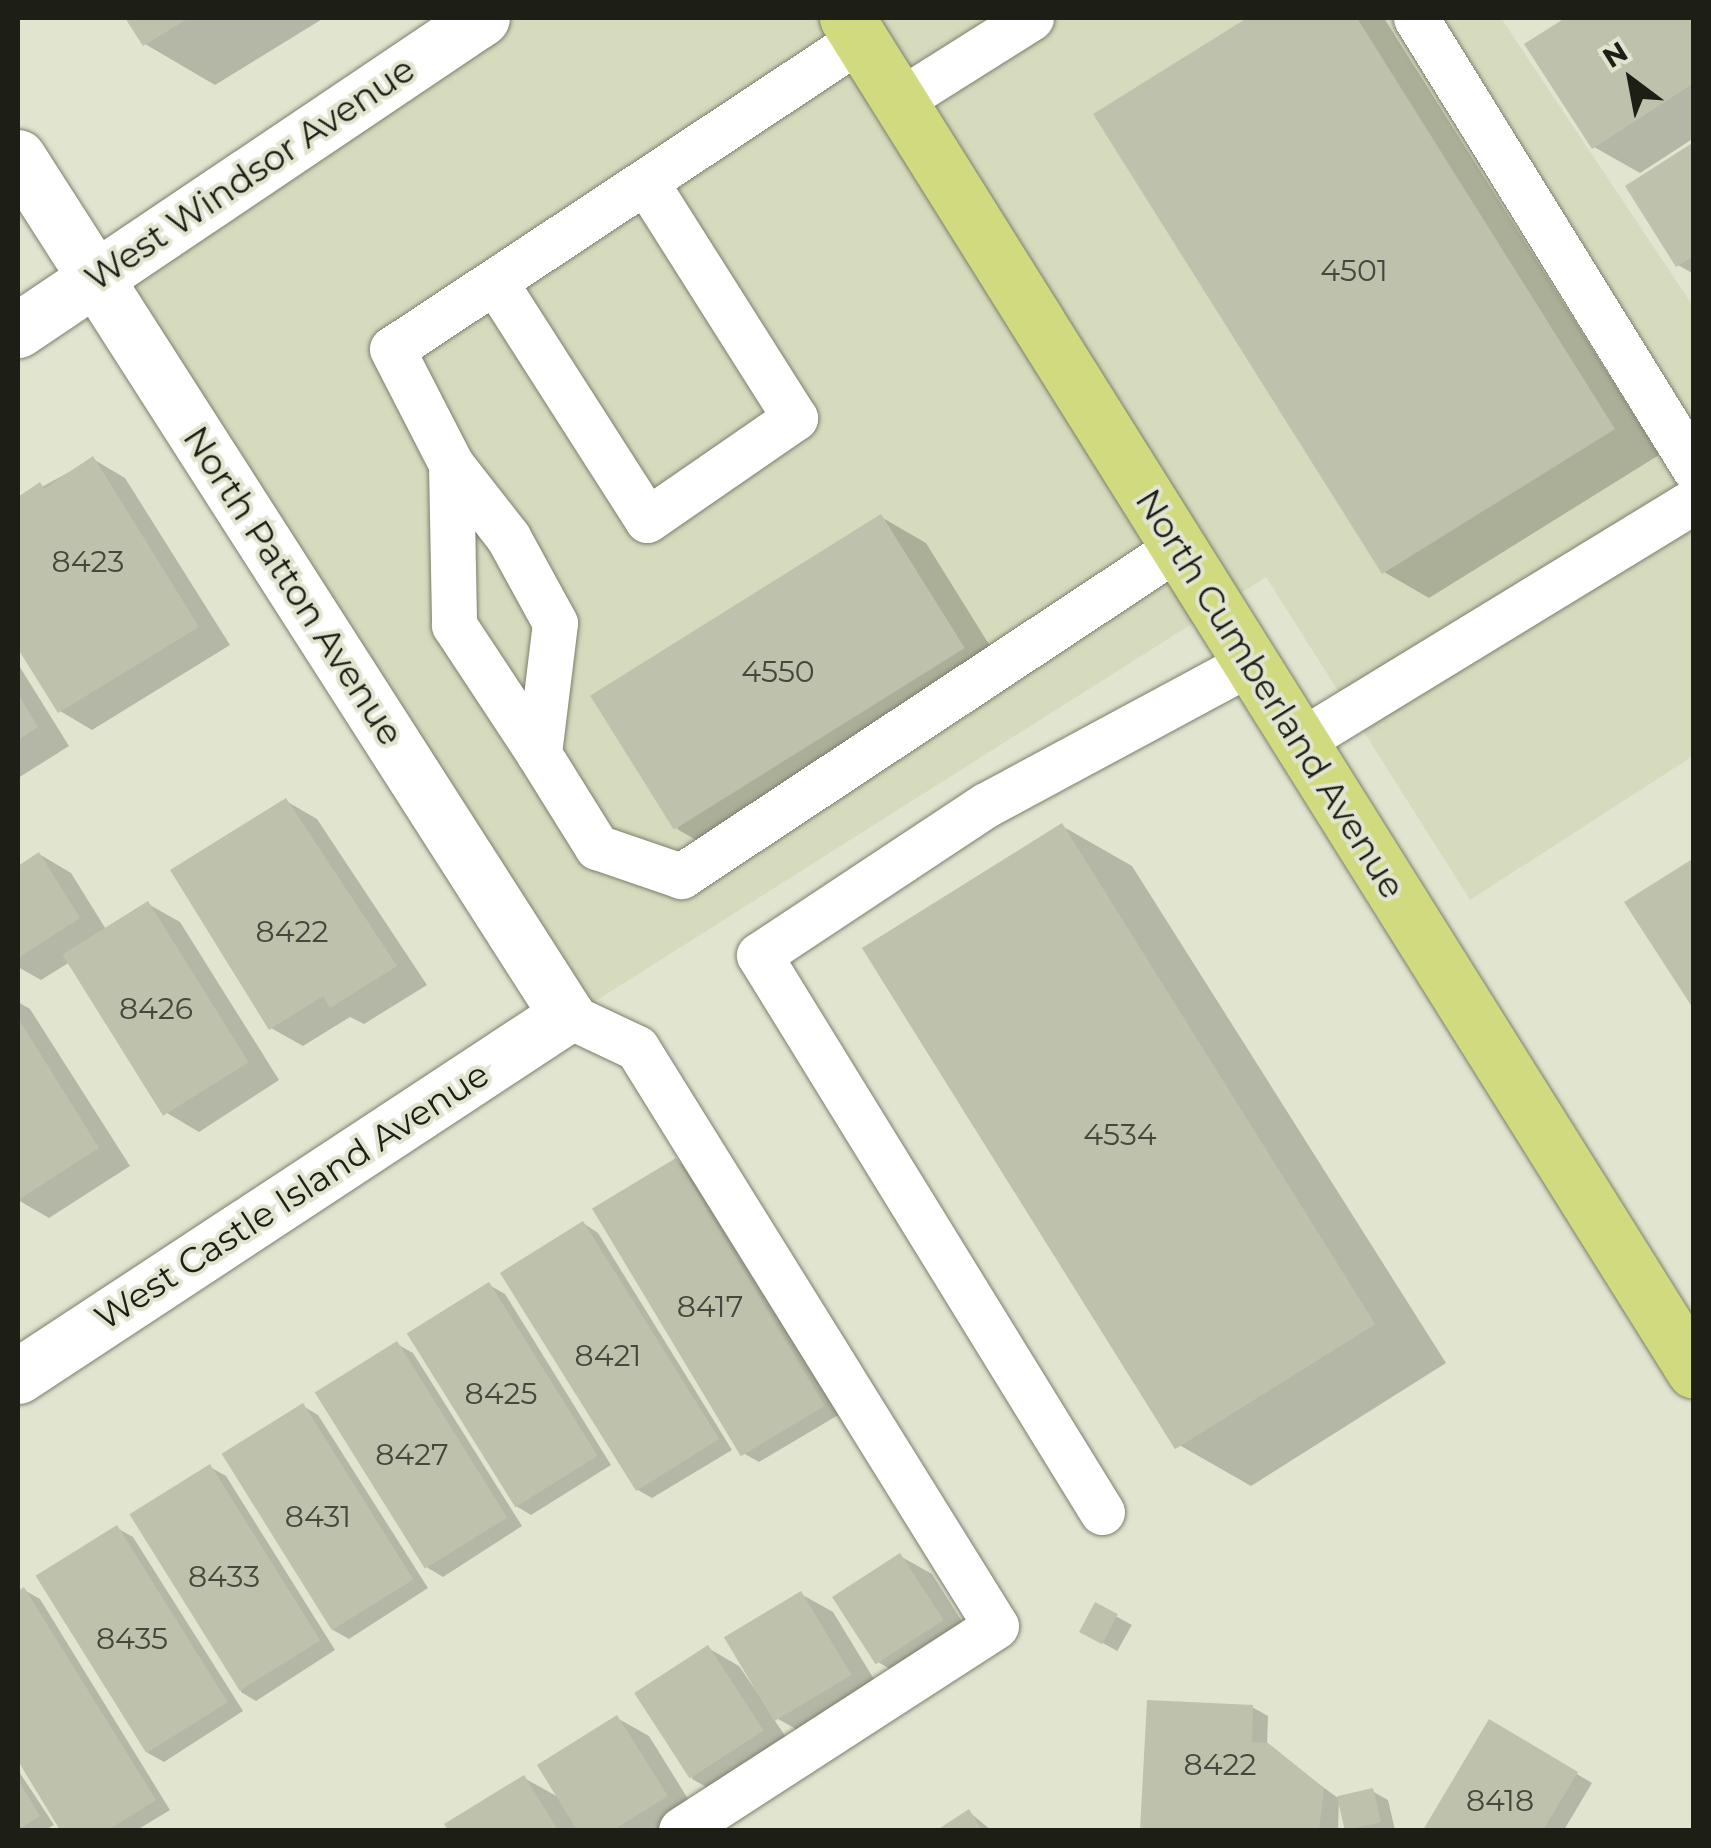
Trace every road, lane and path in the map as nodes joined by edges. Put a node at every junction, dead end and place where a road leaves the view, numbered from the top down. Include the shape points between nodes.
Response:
1 (482, 18) edge
2 (1031, 18) edge
3 (1416, 18) edge
4 (854, 28) edge
5 (899, 101) junction
6 (18, 157) edge
7 (646, 182) junction
8 (96, 278) junction
9 (495, 282) junction
10 (18, 330) edge
11 (451, 464) junction
12 (1694, 468) edge
13 (1694, 501) edge
14 (1178, 547) junction
15 (1250, 662) junction
16 (1300, 742) junction
17 (539, 754) junction
18 (568, 1016) junction
19 (1694, 1371) edge
20 (18, 1376) edge
21 (1102, 1512) dead end
22 (681, 1830) edge

1 - 8 street, West Windsor Avenue
2 - 5 lane
3 - 12 lane
4 - 5 main road, North Cumberland Avenue
4 - 7 lane
5 - 14 main road, North Cumberland Avenue
6 - 8 street, North Patton Avenue
7 - 9 lane
7 - 9 lane via 795,418 648,520
8 - 10 street, West Windsor Avenue
8 - 18 street, North Patton Avenue
9 - 11 lane via 392,349
11 - 17 lane via 454,625
11 - 17 lane via 508,537 555,624
13 - 16 lane
14 - 15 main road, North Cumberland Avenue
14 - 17 lane via 681,876 597,847
15 - 16 main road, North Cumberland Avenue
15 - 21 lane via 986,806 759,955
16 - 19 main road, North Cumberland Avenue
18 - 20 street, West Castle Island Avenue
18 - 22 lane via 637,1048 996,1626

